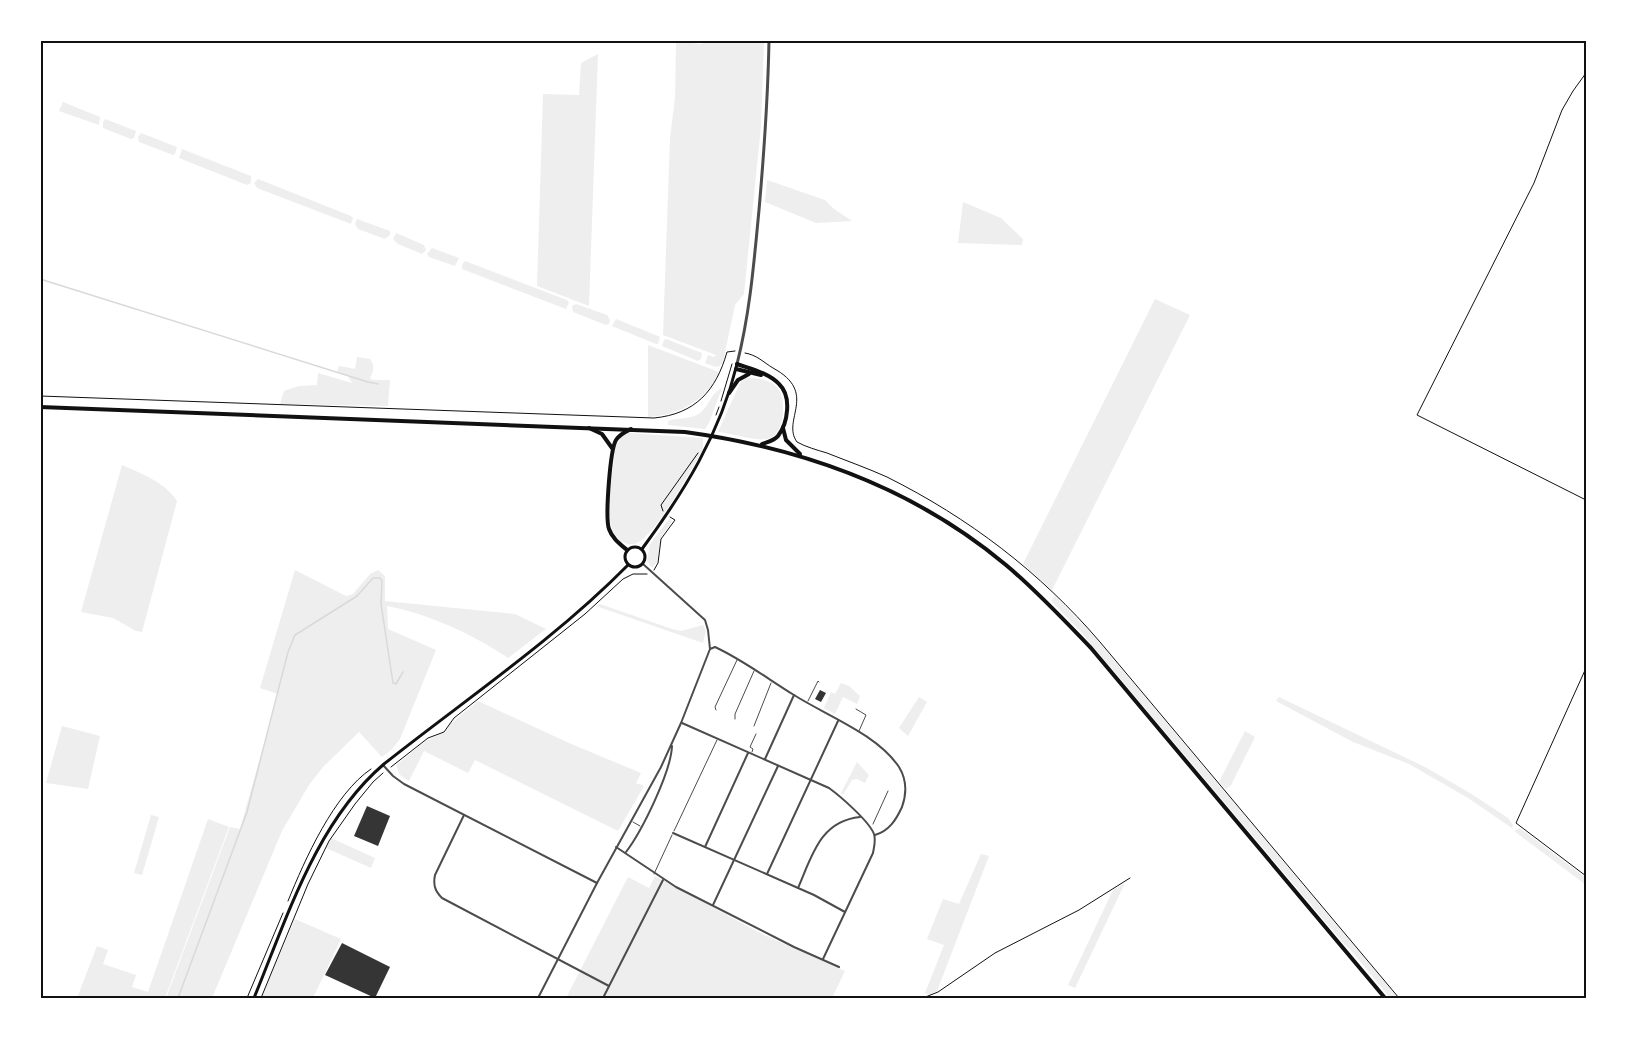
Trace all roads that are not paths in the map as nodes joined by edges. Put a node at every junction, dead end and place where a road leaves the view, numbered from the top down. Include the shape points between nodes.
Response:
1 (769, 40) edge
2 (735, 365) junction
3 (749, 374) junction
4 (768, 376) junction
5 (729, 393) junction
6 (40, 406) edge
7 (783, 426) junction
8 (589, 428) junction
9 (632, 429) junction
10 (761, 444) junction
11 (612, 449) junction
12 (803, 456) junction
13 (642, 549) junction
14 (627, 550) junction
15 (643, 564) junction
16 (628, 565) junction
17 (710, 649) junction
18 (737, 659) junction
19 (755, 670) junction
20 (772, 681) junction
21 (819, 682) dead end
22 (794, 695) junction
23 (807, 702) junction
24 (856, 709) dead end
25 (716, 710) dead end
26 (735, 719) dead end
27 (839, 721) junction
28 (681, 723) junction
29 (754, 726) dead end
30 (858, 732) junction
31 (756, 734) dead end
32 (717, 740) junction
33 (672, 744) junction
34 (750, 753) junction
35 (765, 759) junction
36 (383, 765) junction
37 (779, 765) junction
38 (661, 767) junction
39 (666, 769) junction
40 (811, 779) junction
41 (888, 791) dead end
42 (853, 810) junction
43 (464, 815) junction
44 (860, 817) junction
45 (850, 818) junction
46 (631, 821) junction
47 (873, 824) dead end
48 (641, 827) junction
49 (673, 833) junction
50 (875, 835) junction
51 (616, 847) junction
52 (705, 847) junction
53 (626, 852) junction
54 (735, 860) junction
55 (654, 874) junction
56 (767, 874) junction
57 (663, 880) junction
58 (597, 883) junction
59 (798, 888) junction
60 (713, 905) junction
61 (845, 912) junction
62 (558, 959) junction
63 (823, 959) junction
64 (839, 967) dead end
65 (609, 986) junction
66 (254, 999) edge
67 (538, 999) edge
68 (603, 999) edge
69 (1385, 999) edge

1 - 2 street via 754,270 747,324
2 - 3 main road
2 - 4 main road
2 - 5 main road
3 - 4 main road
3 - 5 main road via 738,380
4 - 7 main road via 785,390 788,405
5 - 13 main road via 708,446 671,510
6 - 8 main road
7 - 10 main road via 777,438
7 - 12 main road via 786,440
8 - 9 main road
8 - 11 main road via 602,434
9 - 10 main road via 685,432
9 - 11 main road via 618,437
10 - 12 main road
11 - 14 main road via 608,528
12 - 69 main road via 914,503 1005,564 1049,603
13 - 14 main road
13 - 15 main road
14 - 16 main road via 624,558
15 - 16 main road via 635,568
15 - 17 street via 705,620
16 - 36 main road via 551,634
17 - 18 street via 715,647
17 - 28 street
18 - 19 street
18 - 25 lane
19 - 20 street
19 - 26 lane
20 - 22 street
20 - 29 lane
21 - 23 lane
22 - 23 street
22 - 35 street
23 - 27 street
24 - 30 lane via 866,715
27 - 30 street
27 - 40 street
28 - 32 street
28 - 33 street
30 - 50 street via 891,757 906,786 893,823
31 - 34 lane
32 - 34 street
32 - 49 lane
33 - 38 street
33 - 39 street
34 - 35 street
34 - 52 street
35 - 37 street
36 - 43 street via 404,784
36 - 66 main road via 352,797 319,846
37 - 40 street
37 - 54 street
38 - 39 street
38 - 46 street
39 - 48 street
40 - 42 street via 842,797
40 - 56 street
41 - 47 lane
42 - 44 street
42 - 45 street
43 - 58 street
43 - 62 street via 435,875 438,894
44 - 45 street
44 - 50 street
45 - 59 street via 822,835
46 - 48 lane
46 - 51 street
48 - 53 street
49 - 52 street
49 - 55 lane
50 - 61 street via 873,853
51 - 53 street
51 - 58 street
52 - 54 street
53 - 55 street
54 - 56 street
54 - 60 street
55 - 57 street
56 - 59 street
57 - 60 street
57 - 65 street
58 - 62 street
59 - 61 street
60 - 63 street
61 - 63 street
62 - 65 street
62 - 67 street
63 - 64 street
65 - 68 street

